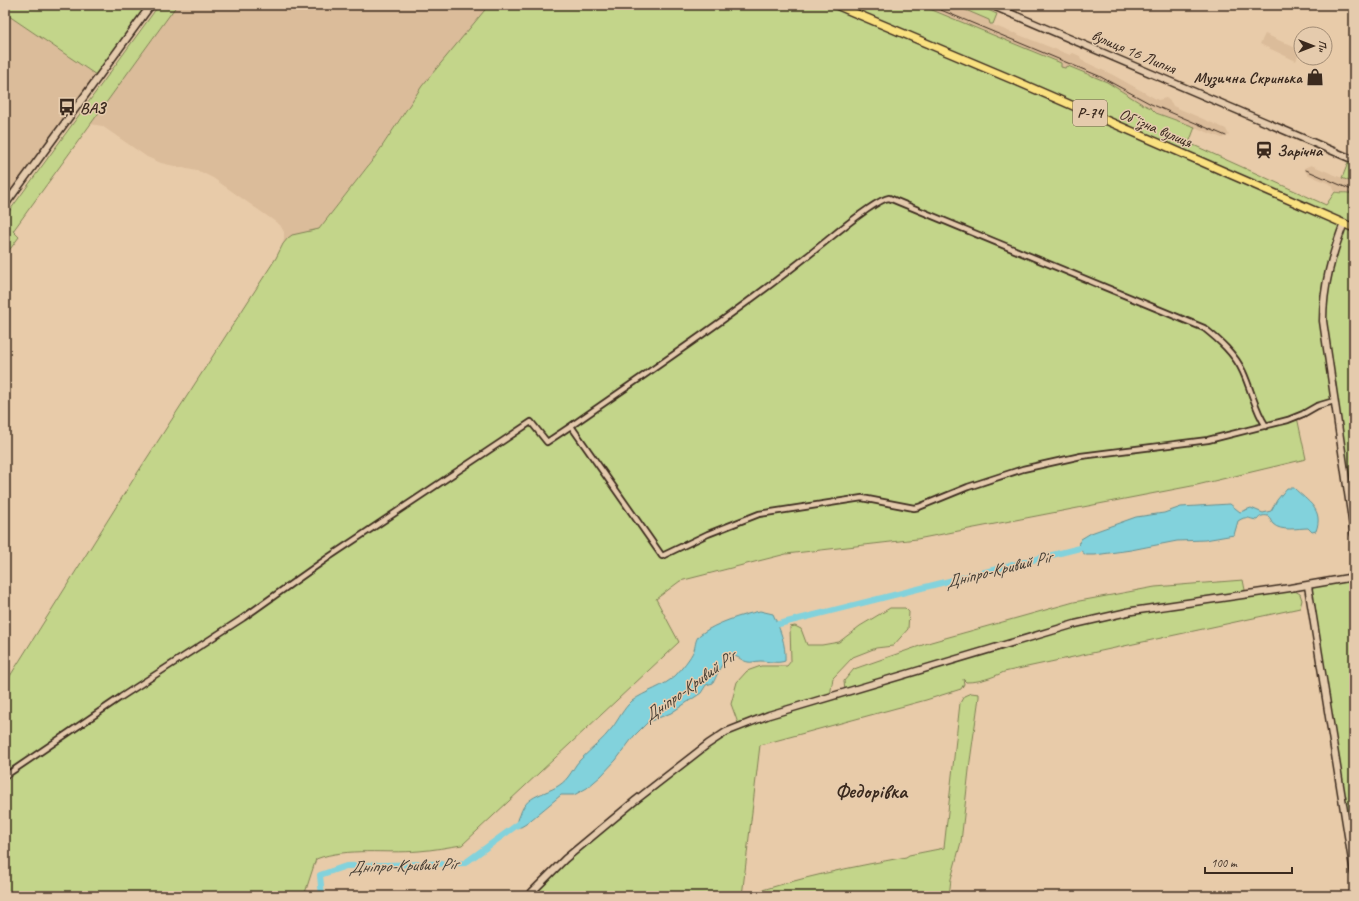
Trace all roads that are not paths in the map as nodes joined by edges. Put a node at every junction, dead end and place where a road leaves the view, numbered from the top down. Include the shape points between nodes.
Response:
1 (151, 5) edge
2 (836, 5) edge
3 (991, 5) edge
4 (1354, 160) edge
5 (5, 205) edge
6 (1344, 224) junction
7 (1354, 228) edge
8 (1334, 401) junction
9 (571, 426) junction
10 (1266, 426) junction
11 (1354, 534) edge
12 (1354, 577) edge
13 (1308, 586) junction
14 (5, 776) edge
15 (1354, 873) edge
16 (528, 896) edge

1 - 5 main road
2 - 6 main road, Обʼїзна вулиця / Р-74
3 - 4 main road, вулиця 16 Липня
6 - 7 main road, Обʼїзна вулиця / Р-74
6 - 8 main road via 1327,276 1323,304
8 - 10 street
8 - 11 main road
9 - 10 street via 662,556 759,514 862,498 914,508 1023,469 1081,456 1208,440
9 - 10 street via 752,298 881,200 889,198 1204,328 1237,361
9 - 14 street via 547,442 531,422
12 - 13 main road
13 - 15 main road
13 - 16 main road via 1132,611 1074,624 754,720 726,732 708,744 642,795 565,859

